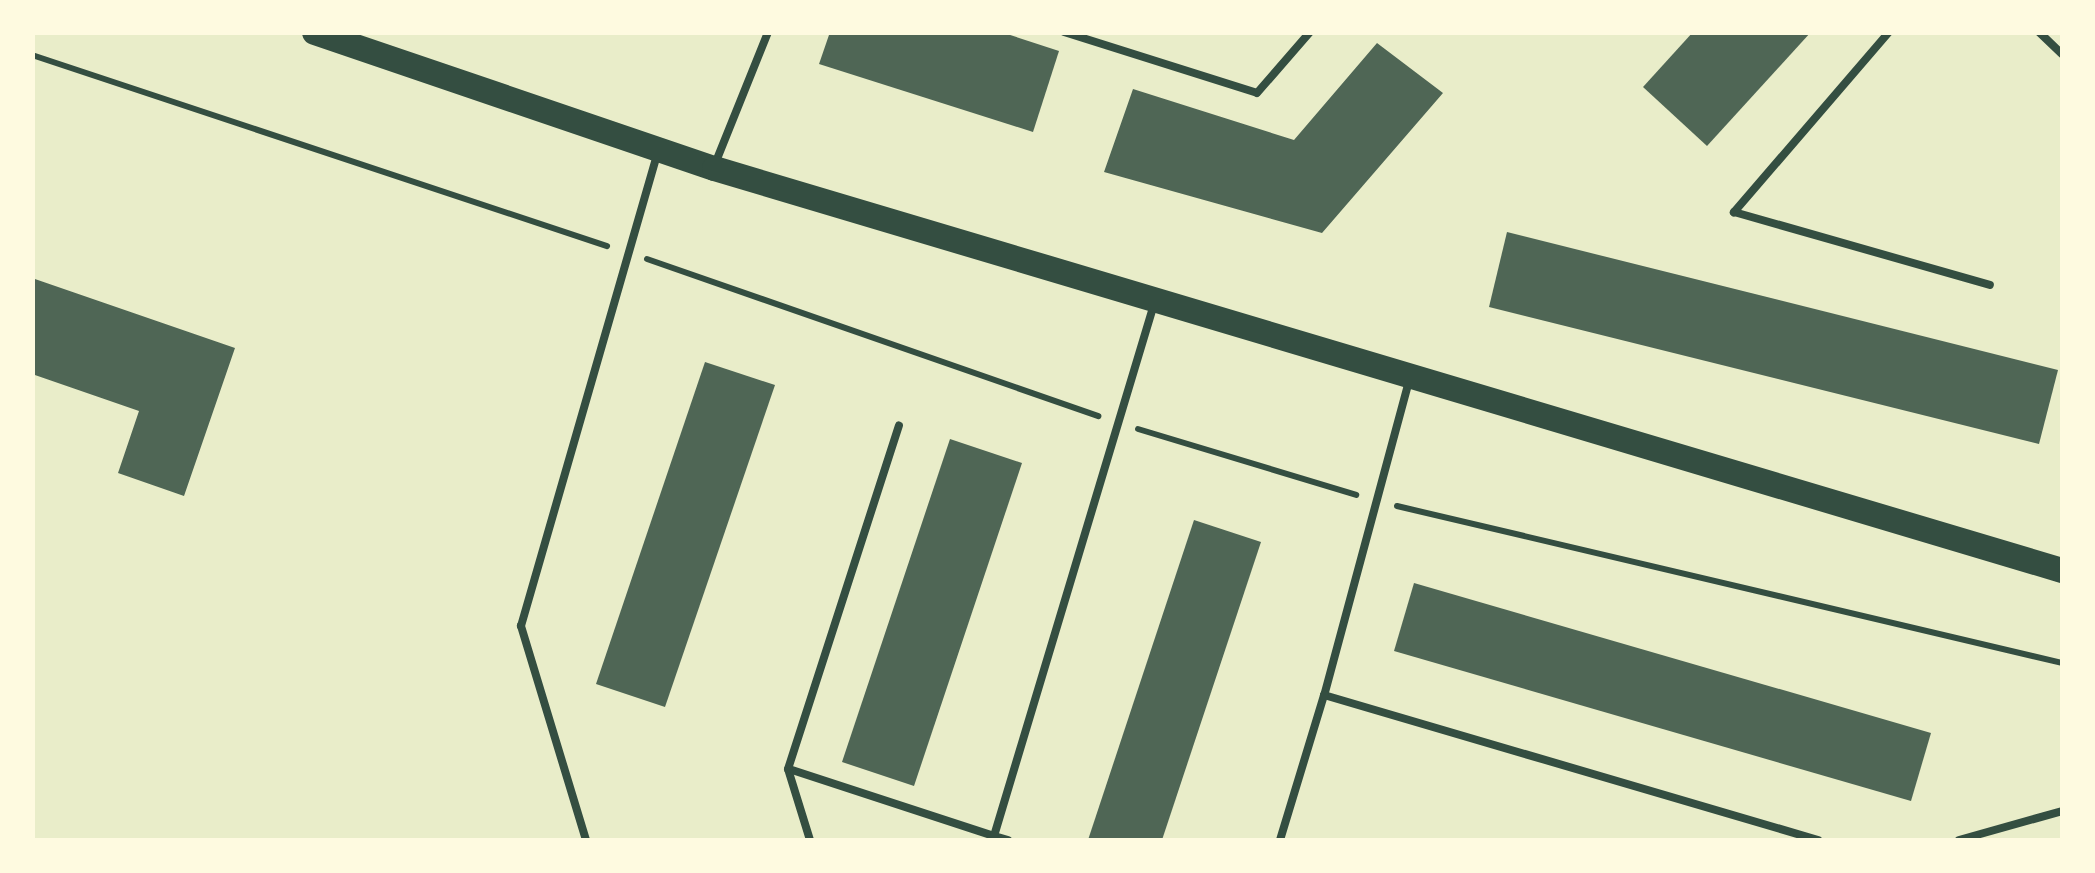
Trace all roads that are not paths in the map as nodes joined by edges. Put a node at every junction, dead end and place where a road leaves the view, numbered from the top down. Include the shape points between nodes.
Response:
1 (314, 32) edge
2 (768, 32) edge
3 (1064, 32) edge
4 (1310, 32) edge
5 (1888, 32) edge
6 (2039, 32) edge
7 (2062, 54) edge
8 (658, 150) junction
9 (714, 168) junction
10 (1990, 284) dead end
11 (1155, 302) junction
12 (1411, 373) junction
13 (899, 426) dead end
14 (2062, 570) edge
15 (1324, 695) junction
16 (788, 769) junction
17 (2062, 811) edge
18 (994, 836) junction
19 (586, 840) edge
20 (810, 840) edge
21 (1008, 840) edge
22 (1280, 840) edge
23 (1818, 840) edge
24 (1960, 840) edge

1 - 8 main road
2 - 9 lane
3 - 4 lane via 1256,93
5 - 10 lane via 1734,212
6 - 7 lane
8 - 9 main road
8 - 19 lane via 522,626
9 - 11 main road
11 - 12 main road
11 - 18 lane
12 - 14 main road
12 - 15 lane
13 - 16 lane
15 - 22 lane
15 - 23 lane
16 - 18 lane
16 - 20 lane
17 - 24 lane
18 - 21 lane

